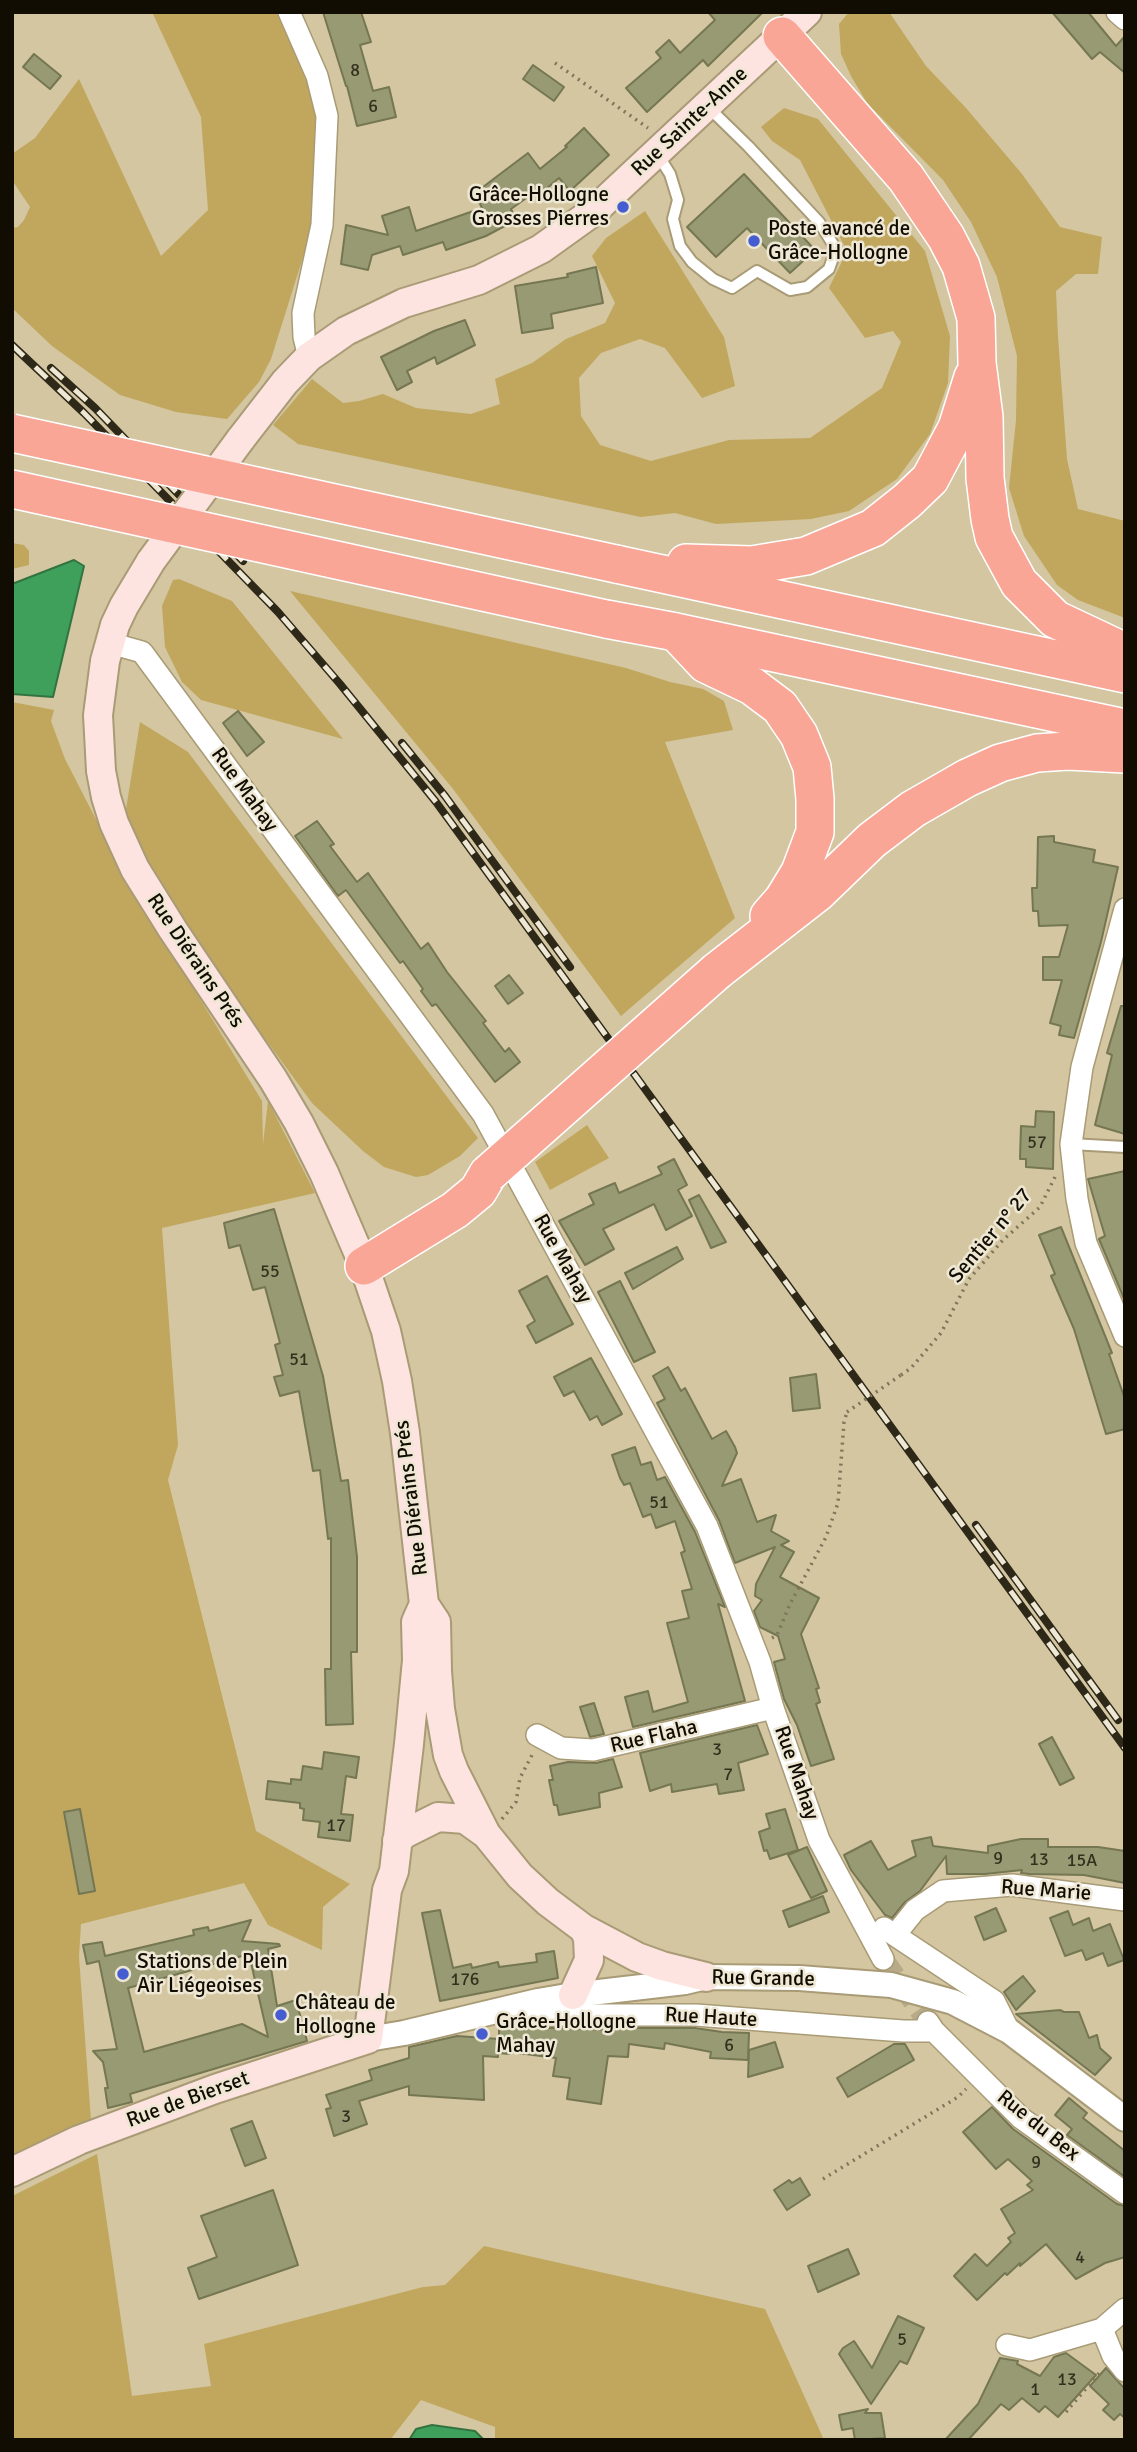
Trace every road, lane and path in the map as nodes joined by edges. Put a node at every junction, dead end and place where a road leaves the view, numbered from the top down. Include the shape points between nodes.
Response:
1 (289, 12) edge
2 (1117, 12) edge
3 (1125, 19) edge
4 (794, 24) edge
5 (555, 63) dead end
6 (707, 106) junction
7 (662, 148) junction
8 (309, 357) junction
9 (977, 363) junction
10 (12, 433) edge
11 (12, 489) edge
12 (94, 507) junction
13 (12, 513) edge
14 (623, 566) junction
15 (676, 632) junction
16 (110, 643) junction
17 (1125, 652) edge
18 (1125, 674) edge
19 (1125, 728) edge
20 (1125, 754) edge
21 (1125, 909) edge
22 (721, 968) junction
23 (1071, 1144) junction
24 (1125, 1147) edge
25 (359, 1255) junction
26 (1125, 1336) edge
27 (424, 1604) junction
28 (754, 1646) junction
29 (774, 1708) junction
30 (537, 1735) dead end
31 (527, 1762) dead end
32 (486, 1834) junction
33 (397, 1841) junction
34 (1125, 1900) edge
35 (863, 1919) junction
36 (584, 1929) junction
37 (895, 1934) junction
38 (883, 1959) tunnel mouth
39 (706, 1977) junction
40 (573, 1995) junction
41 (487, 2012) junction
42 (931, 2027) joint
43 (1009, 2031) junction
44 (368, 2039) junction
45 (979, 2076) junction
46 (1125, 2119) edge
47 (12, 2172) edge
48 (823, 2179) dead end
49 (1125, 2193) edge
50 (1125, 2309) edge
51 (1102, 2329) junction
52 (1007, 2346) dead end
53 (1119, 2364) edge
54 (1066, 2412) dead end

1 - 8 street via 317,76 327,116 322,225 303,313
2 - 3 street
4 - 6 main road, Rue Sainte-Anne
4 - 9 highway via 946,237 970,292
5 - 7 path
6 - 7 main road, Rue Sainte-Anne
6 - 7 lane via 819,222 836,250 829,269 807,287 790,290 757,271 732,288 713,279 680,246 673,219 678,200
7 - 8 main road, Rue Sainte-Anne via 594,211 541,249 479,280 365,320
8 - 16 main road, Rue Diérains Prés, bridge via 240,440 151,561 124,606
9 - 14 highway via 957,428 930,478 873,528 806,556 752,565
9 - 17 highway via 994,537 1020,583 1055,619
10 - 14 highway, bridge
11 - 12 highway
12 - 13 highway via 50,518
12 - 15 highway, bridge
14 - 18 highway
15 - 19 highway
15 - 22 highway via 706,664 752,686 780,707 799,735 812,767 815,832 800,872 783,900
16 - 25 main road, Rue Diérains Prés via 100,686 99,751 106,797 125,848 173,930 273,1079 324,1173
16 - 28 street, Rue Mahay via 142,652 483,1114 707,1527
20 - 22 highway via 1037,753 967,778 913,809 872,840 817,893
21 - 23 street via 1082,1068
22 - 25 highway, bridge via 479,1181
23 - 24 lane
23 - 26 street via 1086,1243
23 - 28 path, Sentier n° 27, bridge via 1040,1207 1003,1240 970,1279 941,1333 911,1368 847,1412 838,1503 827,1537 778,1635
25 - 27 main road, Rue Diérains Prés via 386,1331 397,1381
27 - 32 main road, Rue Diérains Prés via 436,1622 438,1689 448,1755
27 - 33 main road, Rue Diérains Prés via 416,1622 416,1678
28 - 29 street, Rue Mahay
29 - 30 street, Rue Flaha via 593,1750 561,1748
29 - 35 street, Rue Mahay via 819,1840
31 - 32 path via 516,1802
32 - 33 main road, Rue Diérains Prés via 465,1819 438,1817
32 - 36 main road, Rue Diérains Prés via 520,1876
33 - 44 main road, Rue Diérains Prés
34 - 37 street, Rue Marie via 1012,1885 943,1892 915,1910
35 - 37 street
35 - 38 street, Rue Mahay
36 - 39 main road, Rue Diérains Prés via 637,1957
36 - 40 main road via 589,1961
37 - 43 street via 994,2001
39 - 40 street, Rue Grande
39 - 43 street, Rue Grande via 891,1985 953,2001
40 - 41 street, Rue Grande
41 - 42 street, Rue Haute via 696,2015 903,2031
41 - 44 street, Rue Grande
42 - 45 street, Rue du Bex
43 - 46 street, Rue Grande
44 - 47 main road, Rue de Bierset via 215,2088 79,2140
45 - 48 path via 958,2097
45 - 49 street, Rue du Bex via 1021,2118
50 - 51 street
51 - 52 street via 1030,2350
51 - 53 street
53 - 54 path

